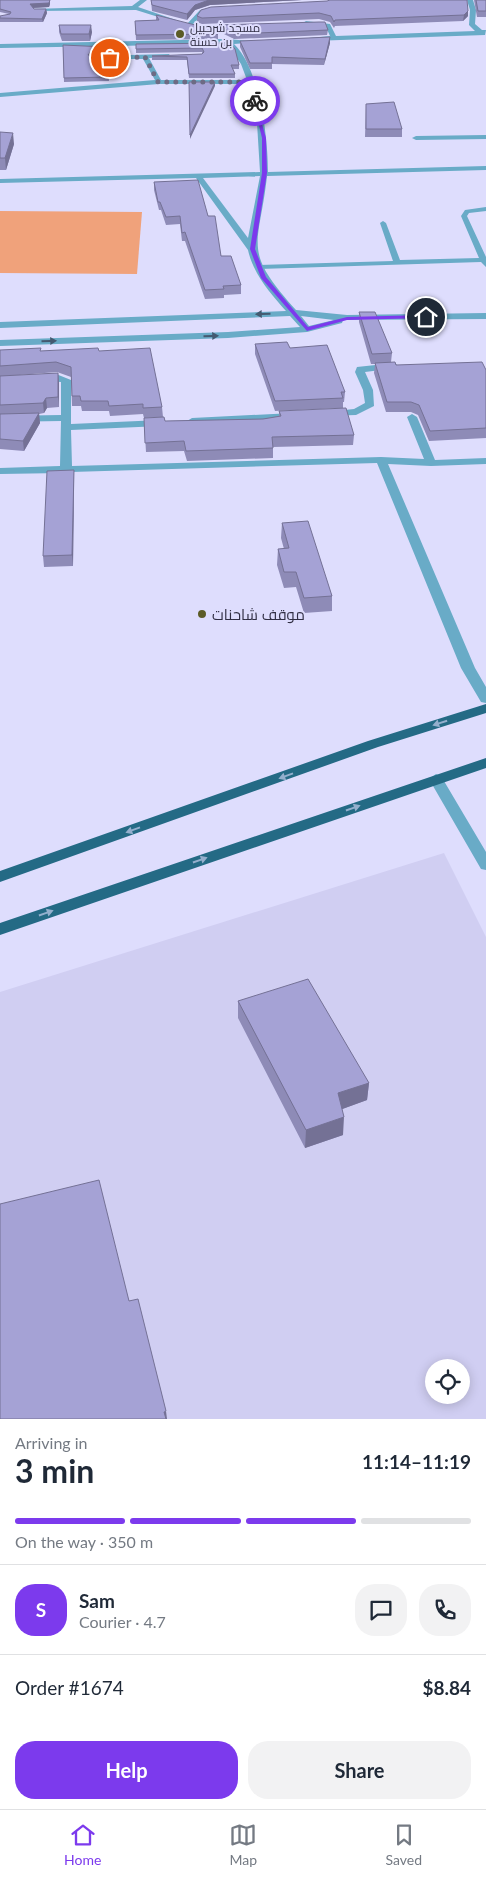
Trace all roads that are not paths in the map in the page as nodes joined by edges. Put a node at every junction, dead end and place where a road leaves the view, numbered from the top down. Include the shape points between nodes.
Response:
1 (144, 0) edge
2 (219, 0) edge
3 (470, 0) edge
4 (136, 8) junction
5 (35, 9) edge
6 (190, 24) junction
7 (300, 24) edge
8 (246, 26) edge
9 (198, 27) junction
10 (484, 32) edge
11 (334, 38) junction
12 (486, 39) edge
13 (306, 40) edge
14 (269, 41) edge
15 (231, 43) junction
16 (0, 46) edge
17 (182, 56) edge
18 (145, 57) junction
19 (92, 58) edge
20 (158, 82) junction
21 (250, 82) junction
22 (0, 95) edge
23 (486, 137) edge
24 (416, 138) dead end
25 (486, 168) edge
26 (264, 173) junction
27 (198, 176) junction
28 (0, 181) edge
29 (486, 208) edge
30 (383, 223) dead end
31 (252, 249) junction
32 (397, 263) junction
33 (485, 263) edge
34 (259, 267) junction
35 (294, 313) junction
36 (486, 316) edge
37 (347, 318) junction
38 (0, 325) edge
39 (307, 329) junction
40 (0, 343) edge
41 (410, 366) edge
42 (28, 379) edge
43 (412, 417) dead end
44 (0, 419) edge
45 (67, 423) junction
46 (381, 460) junction
47 (486, 460) edge
48 (431, 463) junction
49 (0, 471) edge
50 (66, 471) junction
51 (486, 698) edge
52 (486, 708) edge
53 (486, 763) edge
54 (436, 779) junction
55 (486, 865) edge
56 (0, 877) edge
57 (0, 929) edge

1 - 4 street
2 - 6 street via 221,8 202,11
3 - 10 street via 472,25
4 - 5 street
4 - 6 street
6 - 9 street
7 - 11 street via 325,23
8 - 9 street
9 - 15 street
10 - 11 street
10 - 12 street
11 - 13 street
14 - 15 street
15 - 16 street
15 - 21 street via 244,60
17 - 18 street
18 - 19 street
18 - 20 street
20 - 21 street
20 - 22 street
21 - 26 street via 264,138
23 - 24 street
25 - 26 street
26 - 27 street
26 - 31 street
27 - 28 street
27 - 31 street
29 - 33 lane via 464,212 464,219
30 - 32 lane
31 - 34 street
32 - 33 lane
32 - 34 lane
34 - 35 street via 263,277
35 - 37 street
35 -> 38 street
35 - 39 street
36 - 37 street
37 - 39 street
40 -> 39 street
41 - 45 street via 364,368 360,372 370,404 356,412
42 - 45 street via 56,377 66,380
43 - 48 street
44 - 45 street
45 - 50 street
46 - 48 street
46 - 50 street
46 - 51 street via 468,668
47 - 48 street
49 - 50 street
52 -> 56 highway via 373,744
53 - 54 highway
54 - 55 street
57 -> 54 highway

